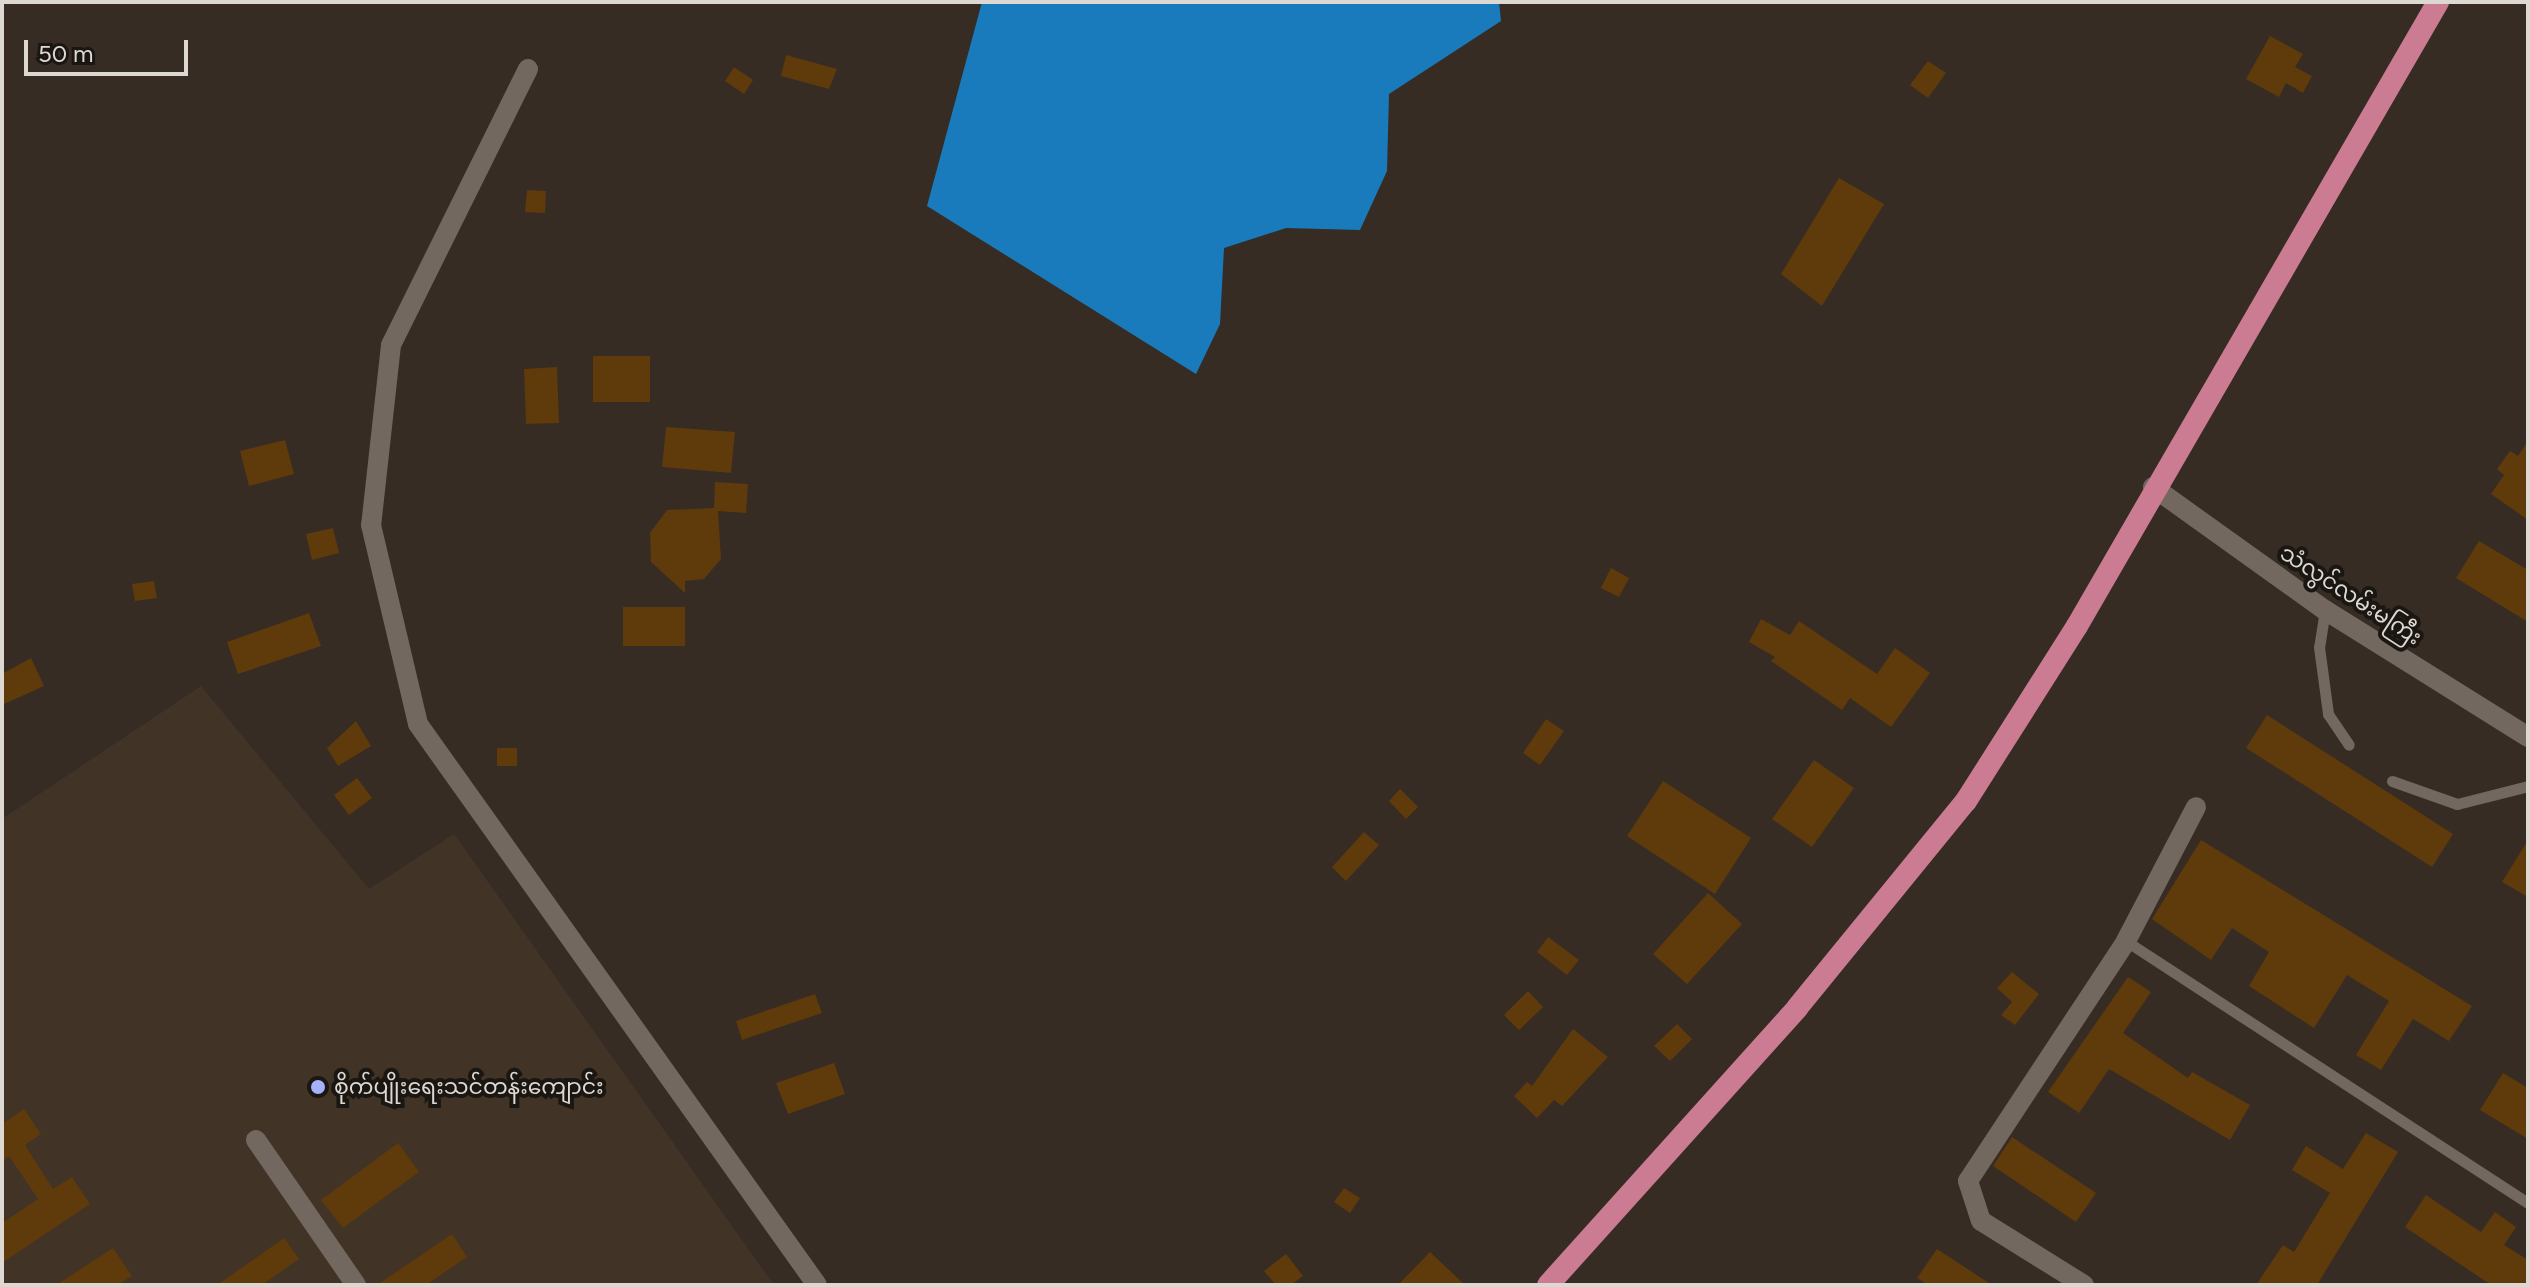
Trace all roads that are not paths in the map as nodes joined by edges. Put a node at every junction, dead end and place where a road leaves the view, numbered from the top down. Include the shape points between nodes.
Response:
1 (2438, 2) edge
2 (528, 69) dead end
3 (2153, 487) junction
4 (2325, 610) junction
5 (2528, 737) edge
6 (2349, 745) dead end
7 (2392, 781) dead end
8 (2528, 786) edge
9 (2196, 807) dead end
10 (2126, 941) junction
11 (256, 1140) dead end
12 (2528, 1203) edge
13 (356, 1285) edge
14 (817, 1285) edge
15 (1548, 1285) edge
16 (2084, 1285) edge

1 - 3 highway
2 - 14 street via 391,345 371,525 418,724
3 - 4 street, သံလွင်လမ်းမကြီး
3 - 15 highway via 2077,626 1931,848
4 - 5 street, သံလွင်လမ်းမကြီး
4 - 6 lane via 2319,647 2326,701
7 - 8 lane via 2457,804
9 - 10 street
10 - 12 lane
10 - 16 street via 1968,1181 1981,1221
11 - 13 street

